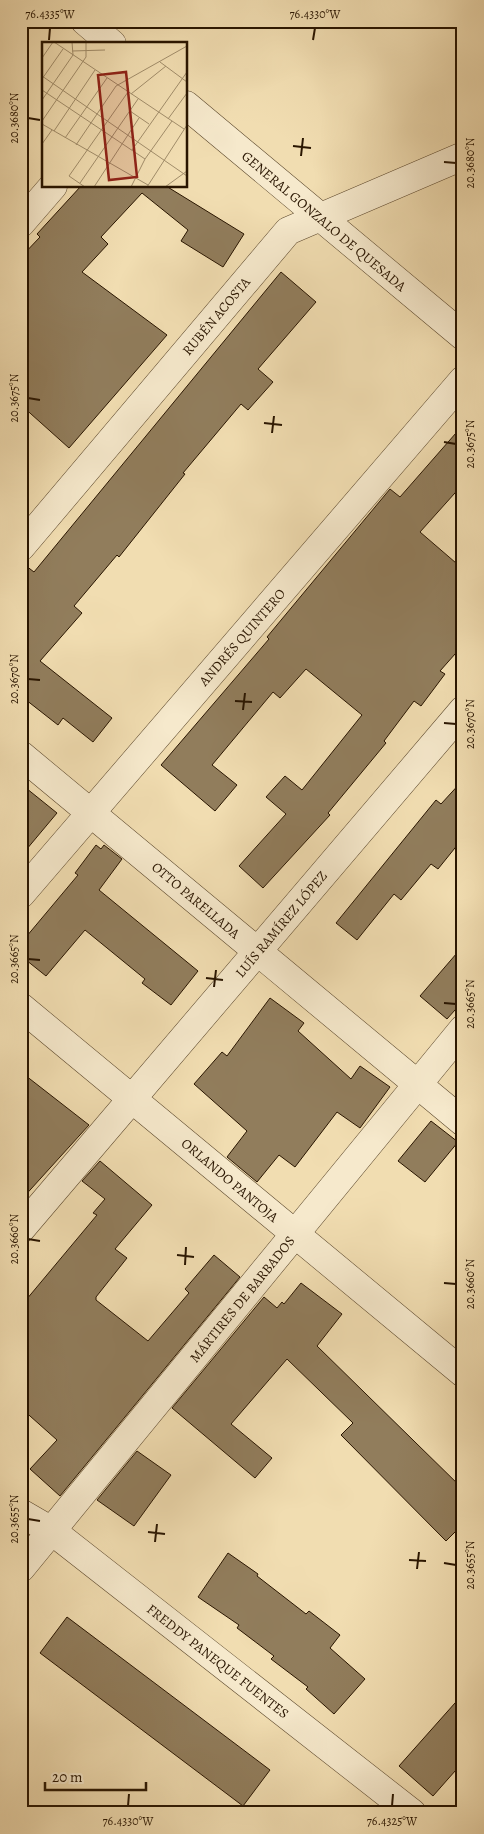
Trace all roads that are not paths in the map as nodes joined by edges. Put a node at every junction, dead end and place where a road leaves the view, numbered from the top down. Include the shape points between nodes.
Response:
1 (85, 21) edge
2 (110, 42) edge
3 (188, 108) edge
4 (463, 156) edge
5 (51, 188) edge
6 (320, 217) junction
7 (21, 223) edge
8 (463, 336) edge
9 (463, 380) edge
10 (21, 547) edge
11 (463, 710) edge
12 (21, 755) edge
13 (91, 813) junction
14 (21, 894) edge
15 (258, 952) junction
16 (21, 1007) edge
17 (463, 1030) edge
18 (418, 1085) junction
19 (132, 1099) junction
20 (463, 1122) edge
21 (21, 1230) edge
22 (295, 1234) junction
23 (459, 1362) edge
24 (21, 1513) edge
25 (52, 1531) junction
26 (21, 1568) edge
27 (412, 1813) edge

1 - 2 street
3 - 6 street, GENERAL GONZALO DE QUESADA
4 - 6 street, RUBÉN ACOSTA
5 - 7 street
6 - 8 street, GENERAL GONZALO DE QUESADA
6 - 10 street, RUBÉN ACOSTA via 288,231
9 - 13 street, ANDRÉS QUINTERO
11 - 15 street, LUÍS RAMÍREZ LÓPEZ
12 - 13 street, OTTO PARELLADA
13 - 14 street, ANDRÉS QUINTERO
13 - 15 street, OTTO PARELLADA
15 - 18 street, OTTO PARELLADA
15 - 19 street, LUÍS RAMÍREZ LÓPEZ
16 - 19 street, ORLANDO PANTOJA
17 - 18 street, MÁRTIRES DE BARBADOS
18 - 20 street, OTTO PARELLADA
18 - 22 street, MÁRTIRES DE BARBADOS
19 - 21 street, LUÍS RAMÍREZ LÓPEZ
19 - 22 street, ORLANDO PANTOJA
22 - 23 street, ORLANDO PANTOJA
22 - 25 street, MÁRTIRES DE BARBADOS
24 - 25 street, FREDDY PANEQUE FUENTES
25 - 26 street, MÁRTIRES DE BARBADOS
25 - 27 street, FREDDY PANEQUE FUENTES

